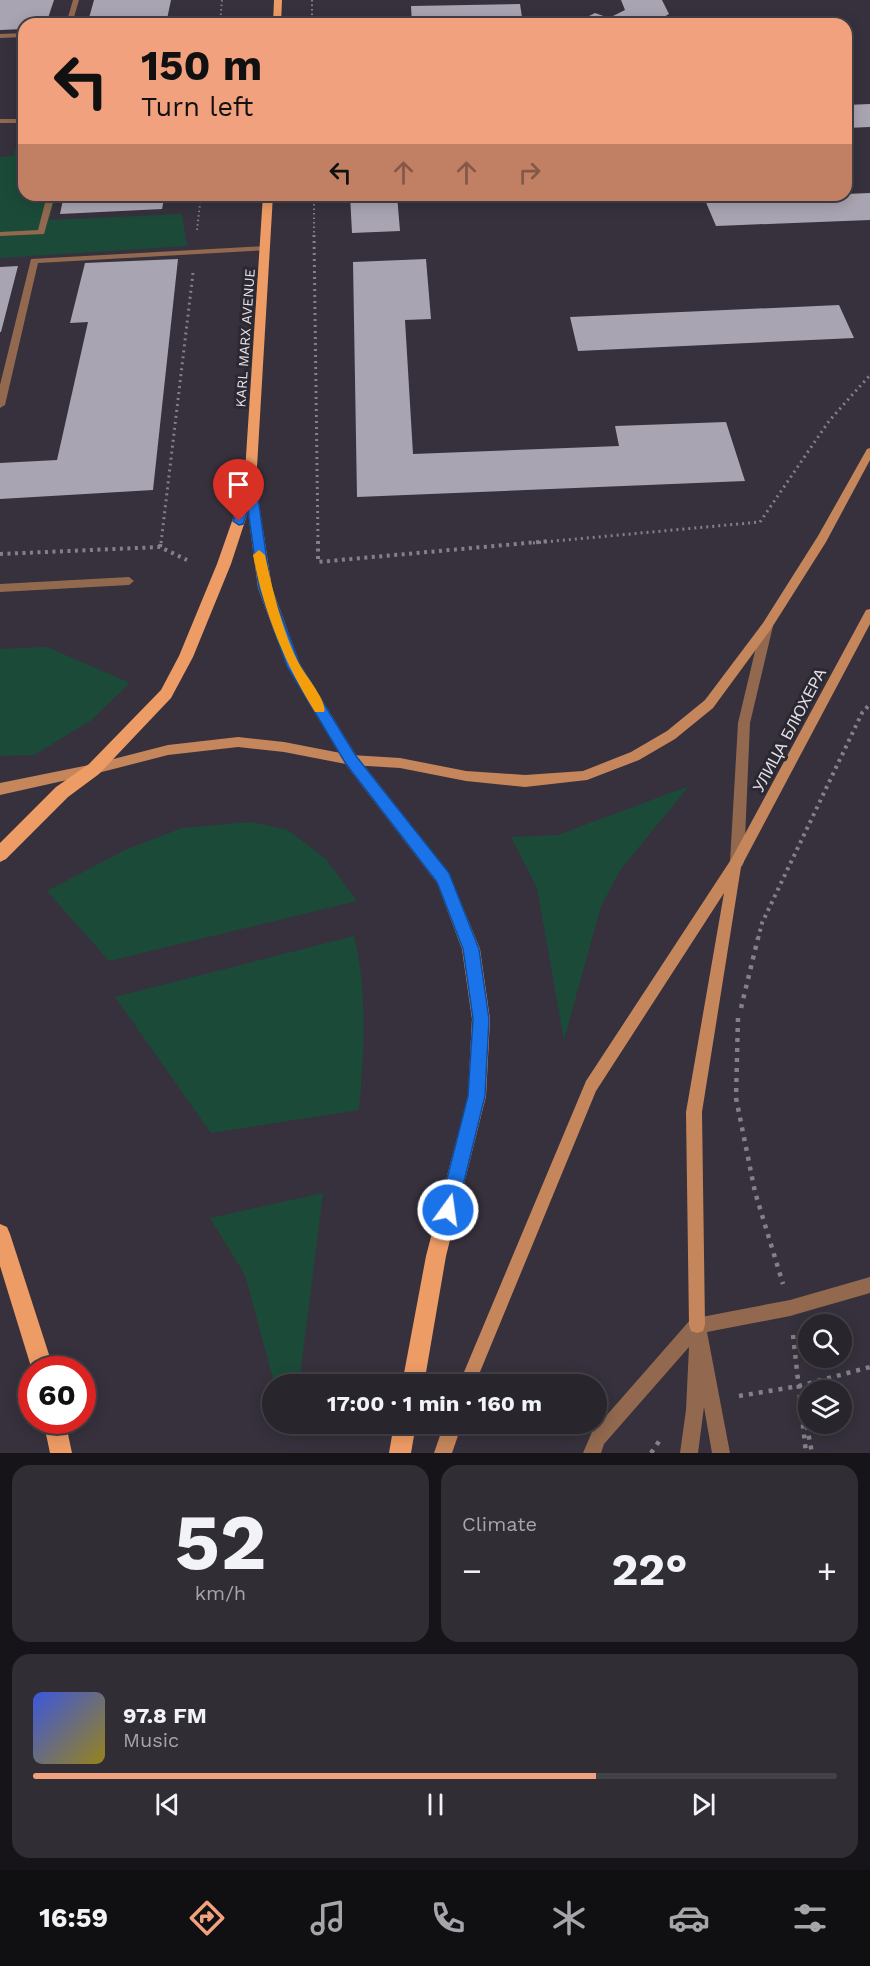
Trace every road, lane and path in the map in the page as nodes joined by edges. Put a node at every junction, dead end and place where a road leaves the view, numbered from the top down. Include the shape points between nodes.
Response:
1 (76, 0) edge
2 (222, 0) edge
3 (278, 0) edge
4 (312, 0) edge
5 (71, 18) edge
6 (220, 18) edge
7 (277, 18) edge
8 (312, 18) edge
9 (18, 35) edge
10 (0, 36) edge
11 (18, 121) edge
12 (0, 122) edge
13 (49, 201) edge
14 (200, 201) edge
15 (268, 201) edge
16 (314, 201) edge
17 (0, 234) edge
18 (266, 248) junction
19 (195, 251) junction
20 (870, 375) edge
21 (0, 405) edge
22 (870, 451) edge
23 (250, 484) junction
24 (160, 547) junction
25 (0, 554) edge
26 (187, 560) dead end
27 (129, 581) dead end
28 (0, 588) edge
29 (870, 614) edge
30 (767, 626) junction
31 (870, 704) edge
32 (351, 760) junction
33 (94, 769) junction
34 (0, 789) edge
35 (0, 854) edge
36 (737, 862) junction
37 (0, 1234) edge
38 (870, 1285) edge
39 (790, 1308) junction
40 (697, 1325) junction
41 (39, 1356) edge
42 (870, 1367) edge
43 (415, 1374) edge
44 (471, 1374) edge
45 (798, 1380) edge
46 (821, 1380) edge
47 (798, 1386) edge
48 (713, 1401) junction
49 (695, 1410) junction
50 (57, 1434) edge
51 (403, 1434) edge
52 (450, 1434) edge
53 (804, 1434) edge
54 (808, 1434) edge
55 (61, 1453) edge
56 (400, 1453) edge
57 (443, 1453) edge
58 (592, 1453) edge
59 (651, 1453) edge
60 (689, 1453) edge
61 (721, 1453) edge
62 (806, 1453) edge
63 (812, 1453) edge

1 - 5 street
2 - 6 path
3 - 7 main road
4 - 8 path
9 - 10 street
11 - 12 street
13 - 17 street via 41,232
14 - 19 path
15 - 18 main road, KARL MARX AVENUE
16 - 20 path via 318,562 760,522 829,421
18 - 19 street
18 - 23 main road, KARL MARX AVENUE
19 - 21 street via 34,261
19 - 24 path
22 - 30 main road via 822,539
23 - 32 main road via 260,565 277,621 294,666
23 - 33 main road via 224,564 186,657 166,694
24 - 25 path
24 - 26 path
27 - 28 street
29 - 36 main road, УЛИЦА БЛЮХЕРА
30 - 32 main road via 709,704 671,735 635,756 583,776 525,781
30 - 36 street via 744,723
31 - 39 path via 862,713 762,923 739,1016 736,1098 755,1192
32 - 33 main road via 238,742 168,750
32 - 43 main road via 443,878 471,949 481,1019 477,1096 436,1256
33 - 34 main road
33 - 35 main road via 62,792
36 - 40 main road via 694,1112
36 - 44 main road via 591,1086
37 - 41 main road
38 - 39 street
39 - 40 street
39 - 45 path
40 - 48 street
40 - 49 street
40 - 58 street via 598,1438
42 - 46 path
47 - 48 path
48 - 61 street
49 - 59 path via 657,1442
49 - 60 street
50 - 55 main road
51 - 56 main road
52 - 57 main road
53 - 62 path
54 - 63 path

